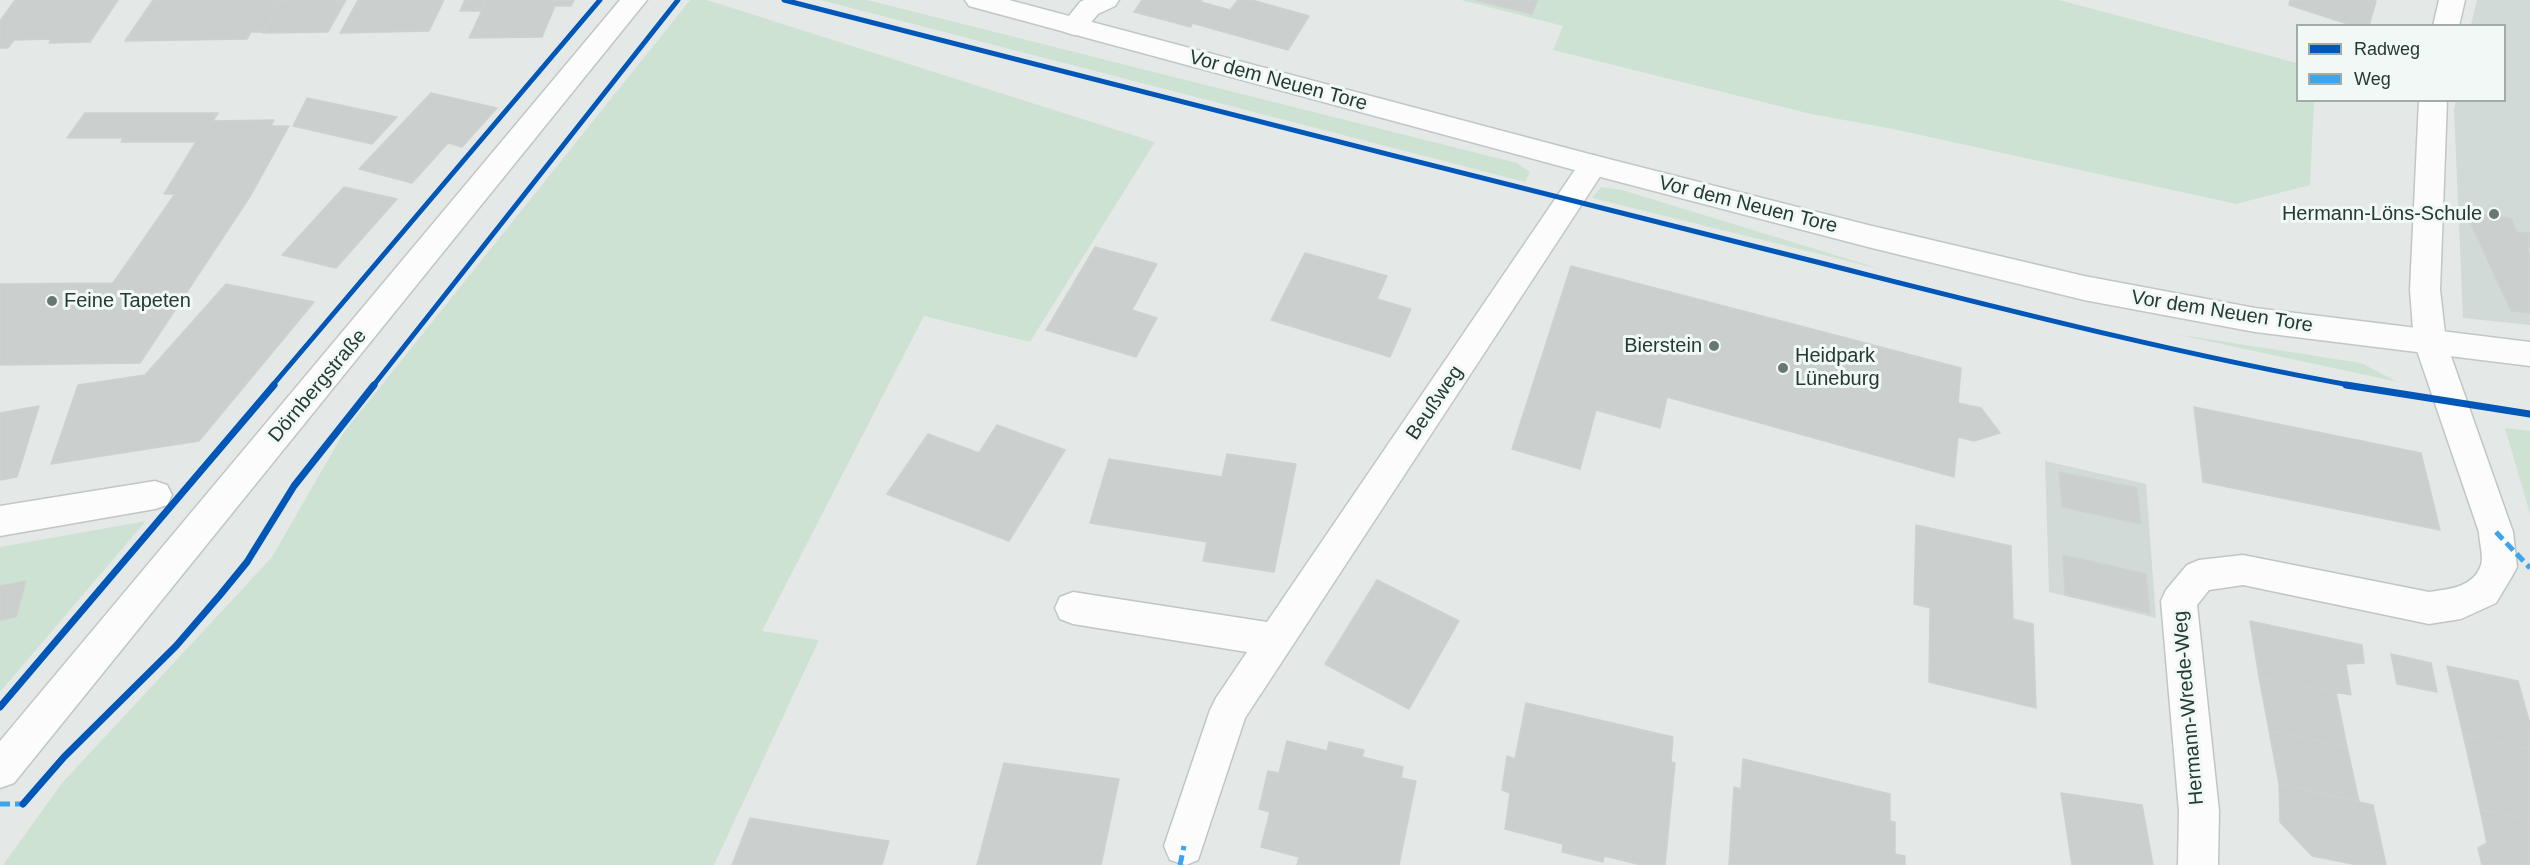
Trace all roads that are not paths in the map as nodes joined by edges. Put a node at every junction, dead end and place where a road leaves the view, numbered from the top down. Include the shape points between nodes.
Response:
1 (634, 0) edge
2 (978, 0) edge
3 (1106, 0) edge
4 (2452, 0) edge
5 (2446, 24) edge
6 (1074, 26) junction
7 (2433, 102) edge
8 (1593, 165) junction
9 (2430, 342) junction
10 (2530, 354) edge
11 (155, 495) dead end
12 (0, 521) edge
13 (1073, 608) dead end
14 (1277, 640) junction
15 (0, 770) edge
16 (1184, 846) dead end
17 (2198, 865) edge

1 - 15 street, Dörnbergstraße
2 - 6 street, Vor dem Neuen Tore
3 - 6 street via 1089,8
4 - 5 street
6 - 8 street, Vor dem Neuen Tore
7 - 9 street, Hermann-Wrede-Weg via 2425,290
8 - 9 street, Vor dem Neuen Tore via 2084,288 2255,320
8 - 14 street, Beußweg
9 - 10 street, Vor dem Neuen Tore
9 - 17 street, Hermann-Wrede-Weg via 2496,532 2499,567 2483,592 2461,603 2429,608 2243,570 2199,576 2179,601 2199,811
11 - 12 street
13 - 14 street
14 - 16 street, Beußweg via 1229,710

